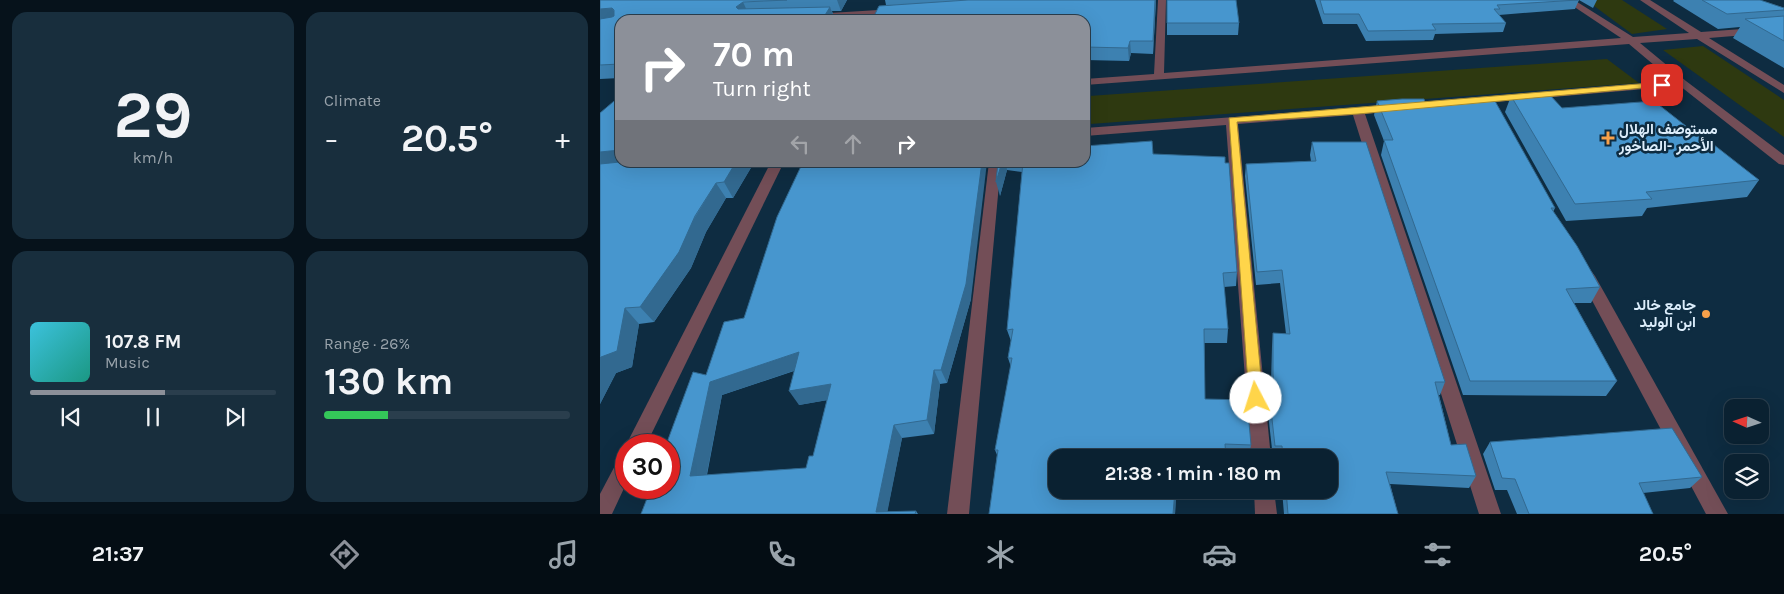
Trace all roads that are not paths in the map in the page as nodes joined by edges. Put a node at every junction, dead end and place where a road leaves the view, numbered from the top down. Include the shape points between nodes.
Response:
1 (885, 0) edge
2 (1162, 0) edge
3 (1568, 0) edge
4 (1644, 0) edge
5 (904, 12) edge
6 (874, 15) edge
7 (885, 15) edge
8 (1784, 29) edge
9 (1699, 35) junction
10 (1633, 42) junction
11 (1159, 77) junction
12 (1090, 82) edge
13 (1682, 83) junction
14 (1784, 90) edge
15 (1489, 99) junction
16 (1424, 105) edge
17 (1405, 107) edge
18 (1358, 111) junction
19 (1499, 116) edge
20 (1232, 120) junction
21 (1090, 132) edge
22 (1784, 161) edge
23 (775, 167) edge
24 (994, 167) edge
25 (1579, 263) edge
26 (642, 434) edge
27 (1260, 449) edge
28 (615, 486) edge
29 (1265, 499) edge
30 (601, 514) edge
31 (958, 514) edge
32 (1266, 514) edge
33 (1490, 514) edge
34 (1717, 514) edge

1 - 6 street
2 - 11 street
3 - 10 street
4 - 9 street
5 - 7 street
8 - 9 street
9 - 10 street
9 - 14 street
10 - 11 street
10 - 13 street
11 - 12 street
13 - 15 street
13 - 22 street
15 - 16 street
15 - 19 street
17 - 18 street
18 - 20 street
18 - 33 street
20 - 21 street
20 - 27 street
23 - 26 street
24 - 31 street
25 - 34 street
28 - 30 street
29 - 32 street

